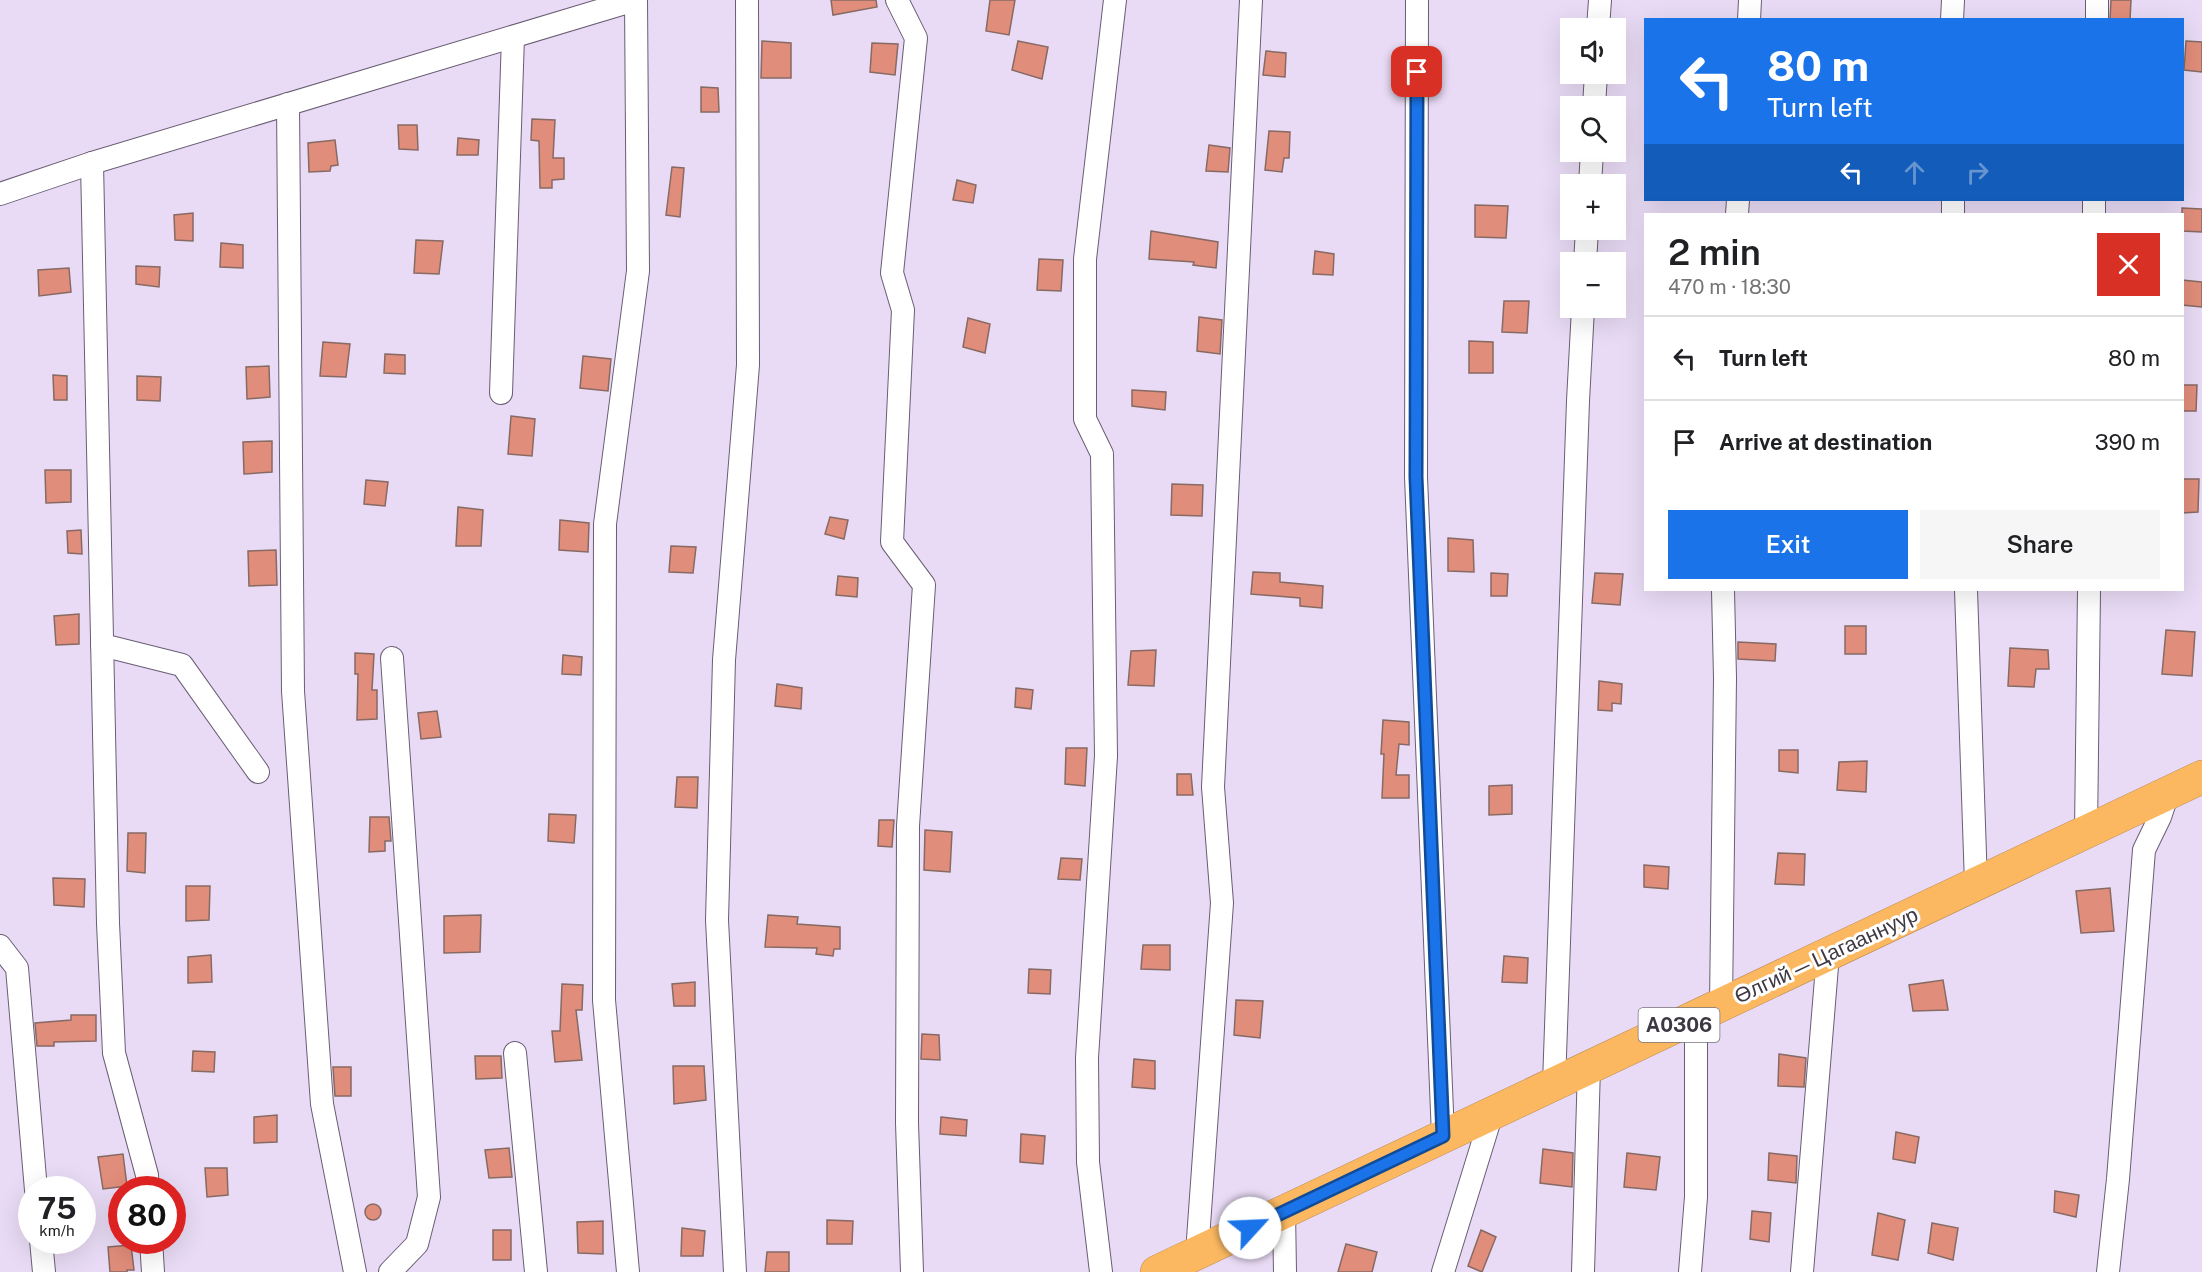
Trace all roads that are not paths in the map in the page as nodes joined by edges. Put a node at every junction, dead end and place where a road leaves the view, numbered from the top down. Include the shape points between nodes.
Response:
1 (635, 0) edge
2 (747, 0) edge
3 (897, 0) edge
4 (1114, 0) edge
5 (1251, 0) edge
6 (1417, 0) edge
7 (1600, 0) edge
8 (1750, 0) edge
9 (1953, 0) edge
10 (2097, 0) edge
11 (1599, 18) edge
12 (1749, 18) edge
13 (1952, 18) edge
14 (2097, 18) edge
15 (513, 36) junction
16 (288, 104) junction
17 (92, 163) junction
18 (0, 194) edge
19 (1582, 318) edge
20 (501, 393) dead end
21 (1723, 591) edge
22 (1965, 591) edge
23 (2089, 591) edge
24 (102, 645) junction
25 (392, 658) dead end
26 (258, 772) dead end
27 (2202, 777) edge
28 (2168, 793) junction
29 (2086, 832) junction
30 (1976, 884) junction
31 (0, 946) edge
32 (1828, 954) junction
33 (1709, 1011) junction
34 (515, 1053) dead end
35 (1589, 1067) junction
36 (1554, 1084) junction
37 (1492, 1113) junction
38 (1443, 1136) junction
39 (35, 1176) edge
40 (147, 1176) edge
41 (1284, 1212) junction
42 (1197, 1253) junction
43 (42, 1254) edge
44 (152, 1254) edge
45 (44, 1272) edge
46 (153, 1272) edge
47 (355, 1272) edge
48 (390, 1272) edge
49 (536, 1272) edge
50 (628, 1272) edge
51 (735, 1272) edge
52 (912, 1272) edge
53 (1101, 1272) edge
54 (1157, 1272) edge
55 (1285, 1272) edge
56 (1443, 1272) edge
57 (1583, 1272) edge
58 (1690, 1272) edge
59 (1802, 1272) edge
60 (2108, 1272) edge

1 - 15 street
1 - 50 street via 638,271 605,524 604,1000
2 - 51 street via 748,365 724,660 717,920
3 - 52 street via 916,38 892,273 903,310 892,542 924,585 908,826 907,1124
4 - 53 street via 1085,260 1085,419 1102,454 1106,756 1087,1058 1088,1162
5 - 42 street via 1213,787 1222,903
6 - 38 street via 1416,477
7 - 11 street
8 - 12 street
9 - 13 street
10 - 14 street
15 - 16 street
15 - 20 street
16 - 17 street
16 - 47 street via 293,691 322,1104
17 - 18 street
17 - 24 street
19 - 36 street
21 - 33 street via 1725,678
22 - 30 street
23 - 29 street
24 - 26 street via 182,665
24 - 40 street via 114,1053
25 - 48 street via 429,1197 417,1244
27 - 28 highway, Өлгий — Цагааннуур / A0306
28 - 29 highway, Өлгий — Цагааннуур / A0306
28 - 60 street via 2144,850
29 - 30 highway, Өлгий — Цагааннуур / A0306
30 - 32 highway, Өлгий — Цагааннуур / A0306
31 - 39 street via 17,968
32 - 33 highway, Өлгий — Цагааннуур / A0306
32 - 59 street
33 - 35 highway, Өлгий — Цагааннуур / A0306
33 - 58 street
34 - 49 street
35 - 36 highway, Өлгий — Цагааннуур / A0306
35 - 57 street
36 - 37 highway, Өлгий — Цагааннуур / A0306
37 - 38 highway, Өлгий — Цагааннуур / A0306
37 - 56 street
38 - 41 highway, Өлгий — Цагааннуур / A0306
41 - 42 highway, Өлгий — Цагааннуур / A0306
41 - 55 street
42 - 54 highway, Өлгий — Цагааннуур / A0306
43 - 45 street
44 - 46 street

